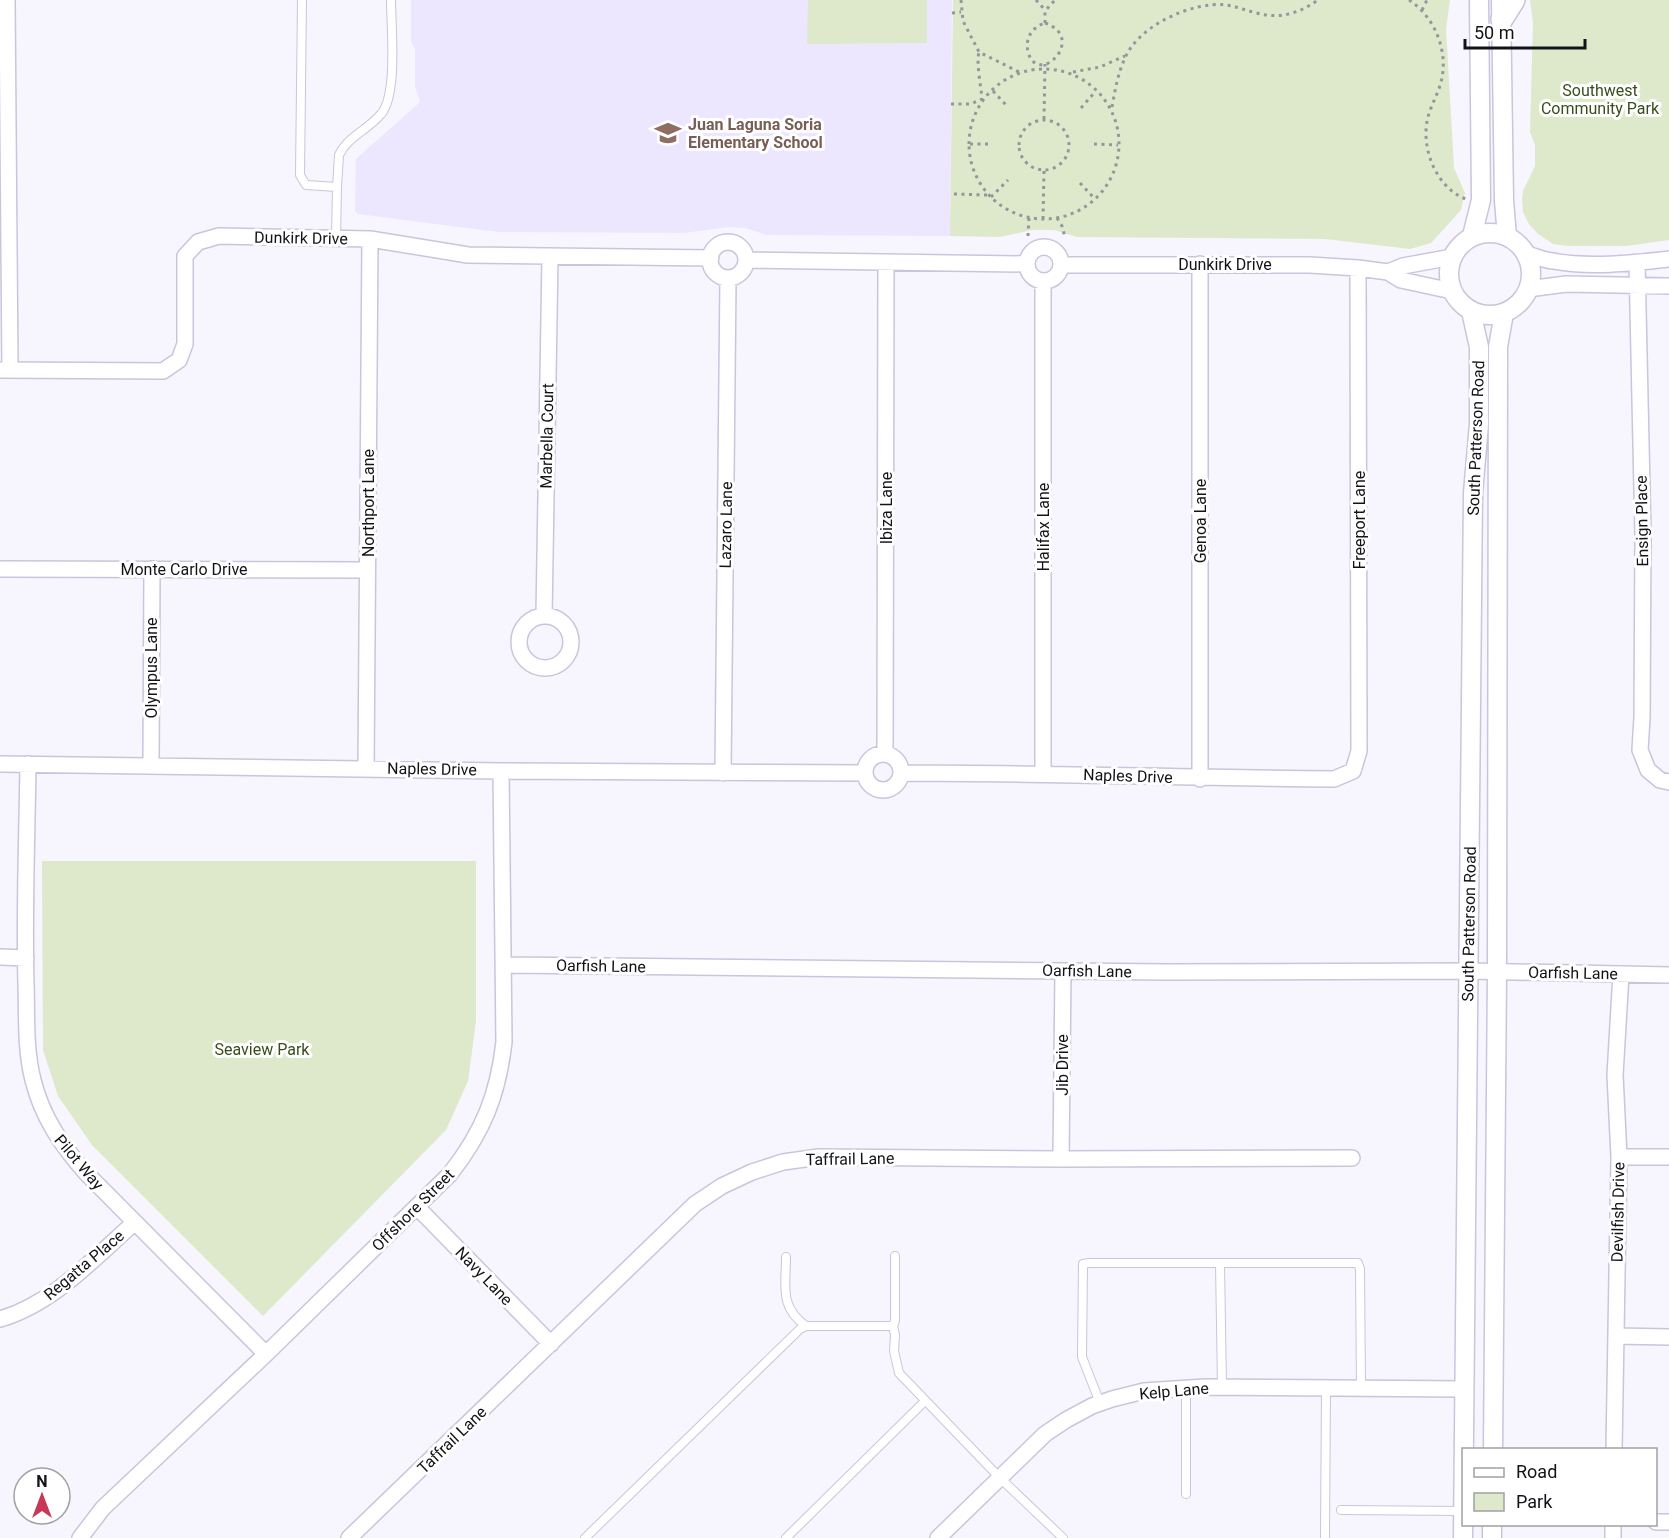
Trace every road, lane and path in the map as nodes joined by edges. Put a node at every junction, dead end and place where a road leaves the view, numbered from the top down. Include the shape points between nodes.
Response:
1 (7, 0) edge
2 (302, 0) edge
3 (391, 0) edge
4 (961, 0) edge
5 (1036, 0) edge
6 (1055, 0) edge
7 (1318, 0) edge
8 (1410, 0) edge
9 (1427, 0) edge
10 (1479, 0) edge
11 (1514, 0) edge
12 (1422, 10) junction
13 (1502, 10) edge
14 (1045, 11) junction
15 (961, 12) junction
16 (952, 13) dead end
17 (1045, 23) junction
18 (979, 52) junction
19 (1125, 56) junction
20 (1045, 64) junction
21 (1044, 70) junction
22 (1019, 72) junction
23 (1073, 72) junction
24 (993, 91) junction
25 (1095, 92) junction
26 (982, 99) junction
27 (951, 104) dead end
28 (1007, 106) dead end
29 (1112, 107) junction
30 (1081, 108) dead end
31 (1044, 120) junction
32 (970, 144) junction
33 (992, 144) dead end
34 (1094, 144) dead end
35 (1118, 145) junction
36 (1044, 171) junction
37 (1008, 180) dead end
38 (1080, 183) dead end
39 (337, 187) junction
40 (954, 194) dead end
41 (989, 196) junction
42 (1095, 199) junction
43 (1469, 199) dead end
44 (1029, 218) junction
45 (1057, 218) junction
46 (1043, 219) junction
47 (1028, 236) dead end
48 (1472, 236) junction
49 (1507, 236) junction
50 (1065, 237) dead end
51 (336, 238) junction
52 (369, 239) junction
53 (1526, 254) junction
54 (550, 257) junction
55 (1452, 257) junction
56 (711, 258) junction
57 (1669, 259) edge
58 (746, 261) junction
59 (886, 262) junction
60 (1637, 263) junction
61 (1026, 264) junction
62 (1200, 264) junction
63 (1061, 265) junction
64 (1358, 268) junction
65 (1388, 272) junction
66 (728, 278) junction
67 (1043, 281) junction
68 (1639, 286) junction
69 (1669, 286) edge
70 (1528, 289) junction
71 (1452, 291) junction
72 (1471, 311) junction
73 (1504, 313) junction
74 (5, 370) edge
75 (0, 569) edge
76 (152, 569) junction
77 (367, 570) junction
78 (544, 615) dead end
79 (885, 754) junction
80 (0, 764) edge
81 (28, 764) junction
82 (151, 766) junction
83 (366, 768) junction
84 (501, 771) junction
85 (1353, 771) joint
86 (723, 773) junction
87 (902, 773) junction
88 (1043, 773) junction
89 (865, 774) junction
90 (1200, 778) junction
91 (1669, 782) edge
92 (0, 957) edge
93 (26, 958) junction
94 (504, 965) junction
95 (1469, 970) junction
96 (1063, 971) junction
97 (1497, 971) junction
98 (1621, 974) junction
99 (1669, 975) edge
100 (1619, 1157) junction
101 (1669, 1157) edge
102 (1352, 1158) dead end
103 (1061, 1159) junction
104 (418, 1208) junction
105 (134, 1223) junction
106 (895, 1256) dead end
107 (786, 1257) dead end
108 (1220, 1263) junction
109 (0, 1319) edge
110 (806, 1326) junction
111 (893, 1326) junction
112 (1616, 1336) junction
113 (1669, 1337) edge
114 (551, 1344) junction
115 (266, 1354) junction
116 (1222, 1387) junction
117 (1186, 1388) junction
118 (1326, 1388) junction
119 (1361, 1388) junction
120 (1463, 1389) junction
121 (925, 1401) junction
122 (1100, 1403) junction
123 (1463, 1448) edge
124 (1493, 1448) edge
125 (1614, 1448) edge
126 (999, 1477) junction
127 (1186, 1494) dead end
128 (1341, 1510) dead end
129 (1462, 1511) edge
130 (80, 1538) edge
131 (349, 1538) edge
132 (585, 1538) edge
133 (786, 1538) edge
134 (938, 1538) edge
135 (1063, 1538) edge
136 (1324, 1538) edge

1 - 74 street
2 - 39 lane via 300,175 306,185
3 - 39 lane via 392,84 388,102 383,112 341,151
4 - 15 path
5 - 14 path
6 - 14 path
7 - 19 path via 1289,15 1274,17 1226,4 1196,7 1162,20
8 - 12 path
9 - 12 path
10 - 48 street via 1481,200
11 - 13 main road
12 - 43 path via 1437,34 1443,61 1441,83 1427,119 1428,154 1441,180
13 - 49 street
14 - 17 path
15 - 16 path
15 - 18 path
17 - 20 path via 1057,29 1061,49 1057,59
17 - 20 path via 1033,30 1027,42 1029,56
18 - 22 path
18 - 26 path
19 - 23 path via 1100,67
19 - 29 path
20 - 21 path
21 - 22 path
21 - 23 path
21 - 31 path
22 - 24 path
23 - 25 path
24 - 26 path
24 - 28 path
25 - 29 path
25 - 30 path
26 - 27 path via 970,104
26 - 32 path via 974,116
29 - 35 path
31 - 36 path via 1066,132 1069,150 1060,165
31 - 36 path via 1029,124 1018,145 1029,166
32 - 33 path
32 - 41 path via 977,177
34 - 35 path
35 - 42 path via 1106,186
36 - 46 path
37 - 41 path
38 - 42 path
39 - 51 lane
40 - 41 path
41 - 44 path
42 - 45 path via 1075,213
44 - 46 path
44 - 47 path
45 - 46 path
45 - 50 path
48 - 49 street
48 - 55 street
49 - 53 street
51 - 52 street, Dunkirk Drive
51 - 74 street, Dunkirk Drive via 219,236 198,242 185,256 185,344 179,360 163,371
52 - 54 street, Dunkirk Drive via 468,255
52 - 77 street, Northport Lane
53 - 60 street via 1566,263
53 - 70 street via 1531,265
54 - 56 street, Dunkirk Drive
54 - 78 street, Marbella Court
55 - 65 street, Dunkirk Drive
55 - 71 street via 1448,269
56 - 58 street via 720,244 732,243 742,249
56 - 66 street via 717,274
57 - 60 street
58 - 59 street
58 - 66 street via 743,271
59 - 61 street
59 - 79 street, Ibiza Lane
60 - 68 street, Ensign Place
61 - 63 street via 1033,249 1044,246 1055,250
61 - 67 street via 1029,274
62 - 63 street, Dunkirk Drive
62 - 64 street, Dunkirk Drive
62 - 90 street, Genoa Lane
63 - 67 street via 1057,275
64 - 65 street, Dunkirk Drive
64 - 85 street, Freeport Lane via 1359,752
65 - 71 street, Dunkirk Drive via 1401,280
66 - 86 street, Lazaro Lane
67 - 88 street, Halifax Lane
68 - 69 street
68 - 70 street via 1566,284
68 - 91 street, Ensign Place via 1643,535 1640,750 1654,775
70 - 73 street via 1523,299
71 - 72 street
72 - 73 street
72 - 95 street, South Patterson Road via 1479,346 1479,424 1473,493
73 - 97 street, South Patterson Road via 1498,347
75 - 76 street, Monte Carlo Drive
76 - 77 street, Monte Carlo Drive
76 - 82 street, Olympus Lane
77 - 83 street, Northport Lane
79 - 87 street via 899,763
79 - 89 street via 873,757
80 - 81 street, Naples Drive
81 - 82 street, Naples Drive
81 - 93 street, Pilot Way
82 - 83 street, Naples Drive
83 - 84 street, Naples Drive
84 - 86 street, Naples Drive
84 - 94 street, Offshore Street
85 - 90 street, Naples Drive via 1334,779
86 - 89 street, Naples Drive
87 - 88 street, Naples Drive
87 - 89 street via 897,785 886,790 870,785
88 - 90 street, Naples Drive
92 - 93 street
93 - 105 street, Pilot Way via 28,1052 42,1108 67,1152
94 - 96 street, Oarfish Lane
94 - 104 street, Offshore Street via 504,1042 495,1095 468,1151
95 - 96 street, Oarfish Lane
95 - 97 street, Oarfish Lane
95 - 120 street, South Patterson Road
96 - 103 street, Jib Drive
97 - 98 street, Oarfish Lane
97 - 124 street, South Patterson Road
98 - 99 street, Oarfish Lane
98 - 100 street, Devilfish Drive via 1615,1075
100 - 101 street
100 - 112 street, Devilfish Drive
102 - 103 street, Taffrail Lane
103 - 114 street, Taffrail Lane via 819,1157 752,1172 695,1204
104 - 114 street, Navy Lane
104 - 115 street, Offshore Street
105 - 109 street, Regatta Place via 34,1306
105 - 115 street, Pilot Way
106 - 111 lane
107 - 110 lane via 785,1300 795,1318
108 - 116 lane
108 - 119 lane via 1358,1263
108 - 122 lane via 1083,1264 1082,1357
110 - 111 lane
110 - 132 lane
111 - 121 lane via 899,1373
112 - 113 street
112 - 125 street, Devilfish Drive
114 - 131 street, Taffrail Lane
115 - 130 street, Offshore Street via 103,1508
116 - 117 street, Kelp Lane
116 - 118 street, Kelp Lane
117 - 122 street, Kelp Lane via 1144,1391
117 - 127 lane
118 - 119 street, Kelp Lane
118 - 136 lane
119 - 120 street, Kelp Lane
120 - 123 street, South Patterson Road
121 - 126 lane
121 - 133 lane
122 - 126 street, Kelp Lane via 1045,1434
126 - 134 street, Kelp Lane
126 - 135 lane
128 - 129 lane

